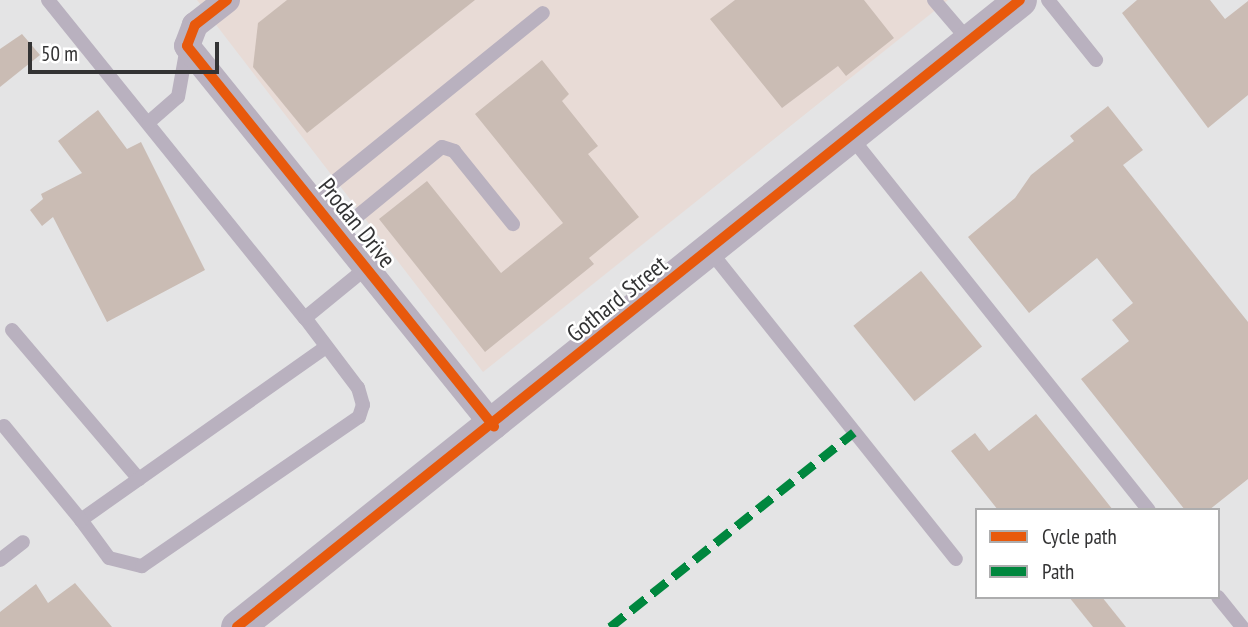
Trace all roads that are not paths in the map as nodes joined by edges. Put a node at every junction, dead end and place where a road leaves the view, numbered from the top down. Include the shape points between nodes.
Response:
1 (48, 0) edge
2 (227, 0) edge
3 (934, 0) edge
4 (1020, 0) edge
5 (1048, 0) edge
6 (543, 13) dead end
7 (969, 41) junction
8 (187, 46) junction
9 (1096, 60) dead end
10 (149, 122) junction
11 (851, 137) junction
12 (312, 200) junction
13 (513, 223) dead end
14 (338, 232) junction
15 (710, 251) junction
16 (366, 268) junction
17 (305, 318) junction
18 (12, 330) dead end
19 (326, 347) junction
20 (4, 426) dead end
21 (494, 426) junction
22 (139, 478) junction
23 (1147, 508) edge
24 (81, 520) junction
25 (23, 542) dead end
26 (956, 559) dead end
27 (0, 560) edge
28 (1220, 599) edge
29 (237, 627) edge
30 (1242, 627) edge

1 - 10 lane
2 - 8 street via 195,25
3 - 7 lane
4 - 7 street, Gothard Street
5 - 9 lane
6 - 12 lane
7 - 11 street, Gothard Street
8 - 10 lane via 178,97
8 - 12 street, Prodan Drive
10 - 17 lane
11 - 15 street, Gothard Street
11 - 23 lane
12 - 14 street, Prodan Drive
13 - 14 lane via 454,150 442,147
14 - 16 street, Prodan Drive
15 - 21 street, Gothard Street
15 - 26 lane
16 - 17 lane
16 - 21 street, Prodan Drive
17 - 19 lane
18 - 22 lane
19 - 22 lane
19 - 24 lane via 358,388 363,405 359,417 142,566 109,558
20 - 24 lane
21 - 29 street, Gothard Street
22 - 24 lane
25 - 27 lane
28 - 30 lane

